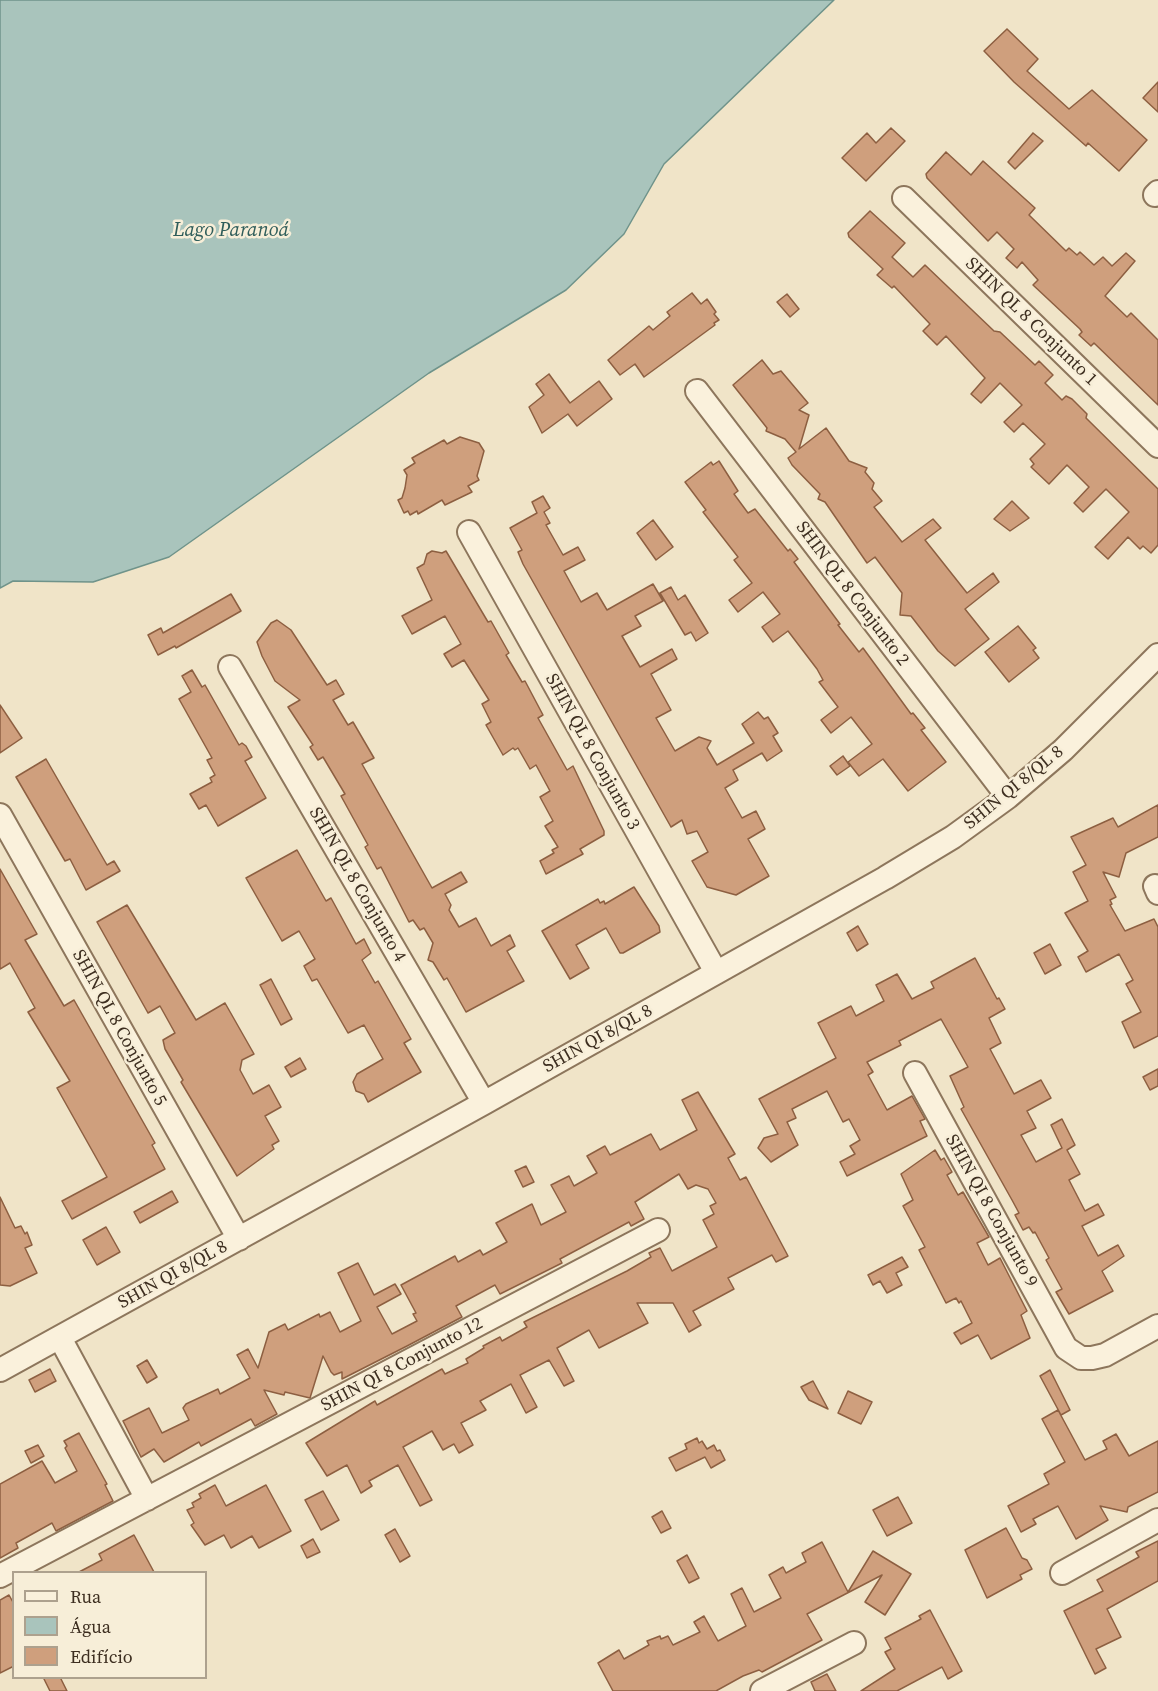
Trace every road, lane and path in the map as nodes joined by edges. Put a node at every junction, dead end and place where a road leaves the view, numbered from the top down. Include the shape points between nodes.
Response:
1 (904, 198) dead end
2 (697, 391) dead end
3 (1158, 446) edge
4 (469, 532) dead end
5 (1158, 655) edge
6 (230, 667) dead end
7 (1008, 797) junction
8 (0, 816) edge
9 (716, 972) junction
10 (915, 1073) dead end
11 (484, 1104) junction
12 (658, 1230) dead end
13 (239, 1239) junction
14 (1158, 1326) edge
15 (60, 1338) junction
16 (0, 1370) edge
17 (147, 1499) junction
18 (1158, 1520) edge
19 (1062, 1573) dead end
20 (0, 1576) edge
21 (854, 1643) dead end
22 (762, 1691) edge

1 - 3 street, SHIN QL 8 Conjunto 1
2 - 7 street, SHIN QL 8 Conjunto 2
4 - 9 street, SHIN QL 8 Conjunto 3
5 - 7 street, SHIN QI 8/QL 8 via 1063,750
6 - 11 street, SHIN QL 8 Conjunto 4
7 - 9 street, SHIN QI 8/QL 8 via 953,837 885,878
8 - 13 street, SHIN QL 8 Conjunto 5
9 - 11 street, SHIN QI 8/QL 8
10 - 14 street, SHIN QI 8 Conjunto 9 via 1066,1348 1082,1358 1105,1355
11 - 13 street, SHIN QI 8/QL 8
12 - 17 street, SHIN QI 8 Conjunto 12
13 - 15 street, SHIN QI 8/QL 8
15 - 16 street, SHIN QI 8/QL 8
15 - 17 street
17 - 20 street, SHIN QI 8 Conjunto 12
18 - 19 street
21 - 22 street

